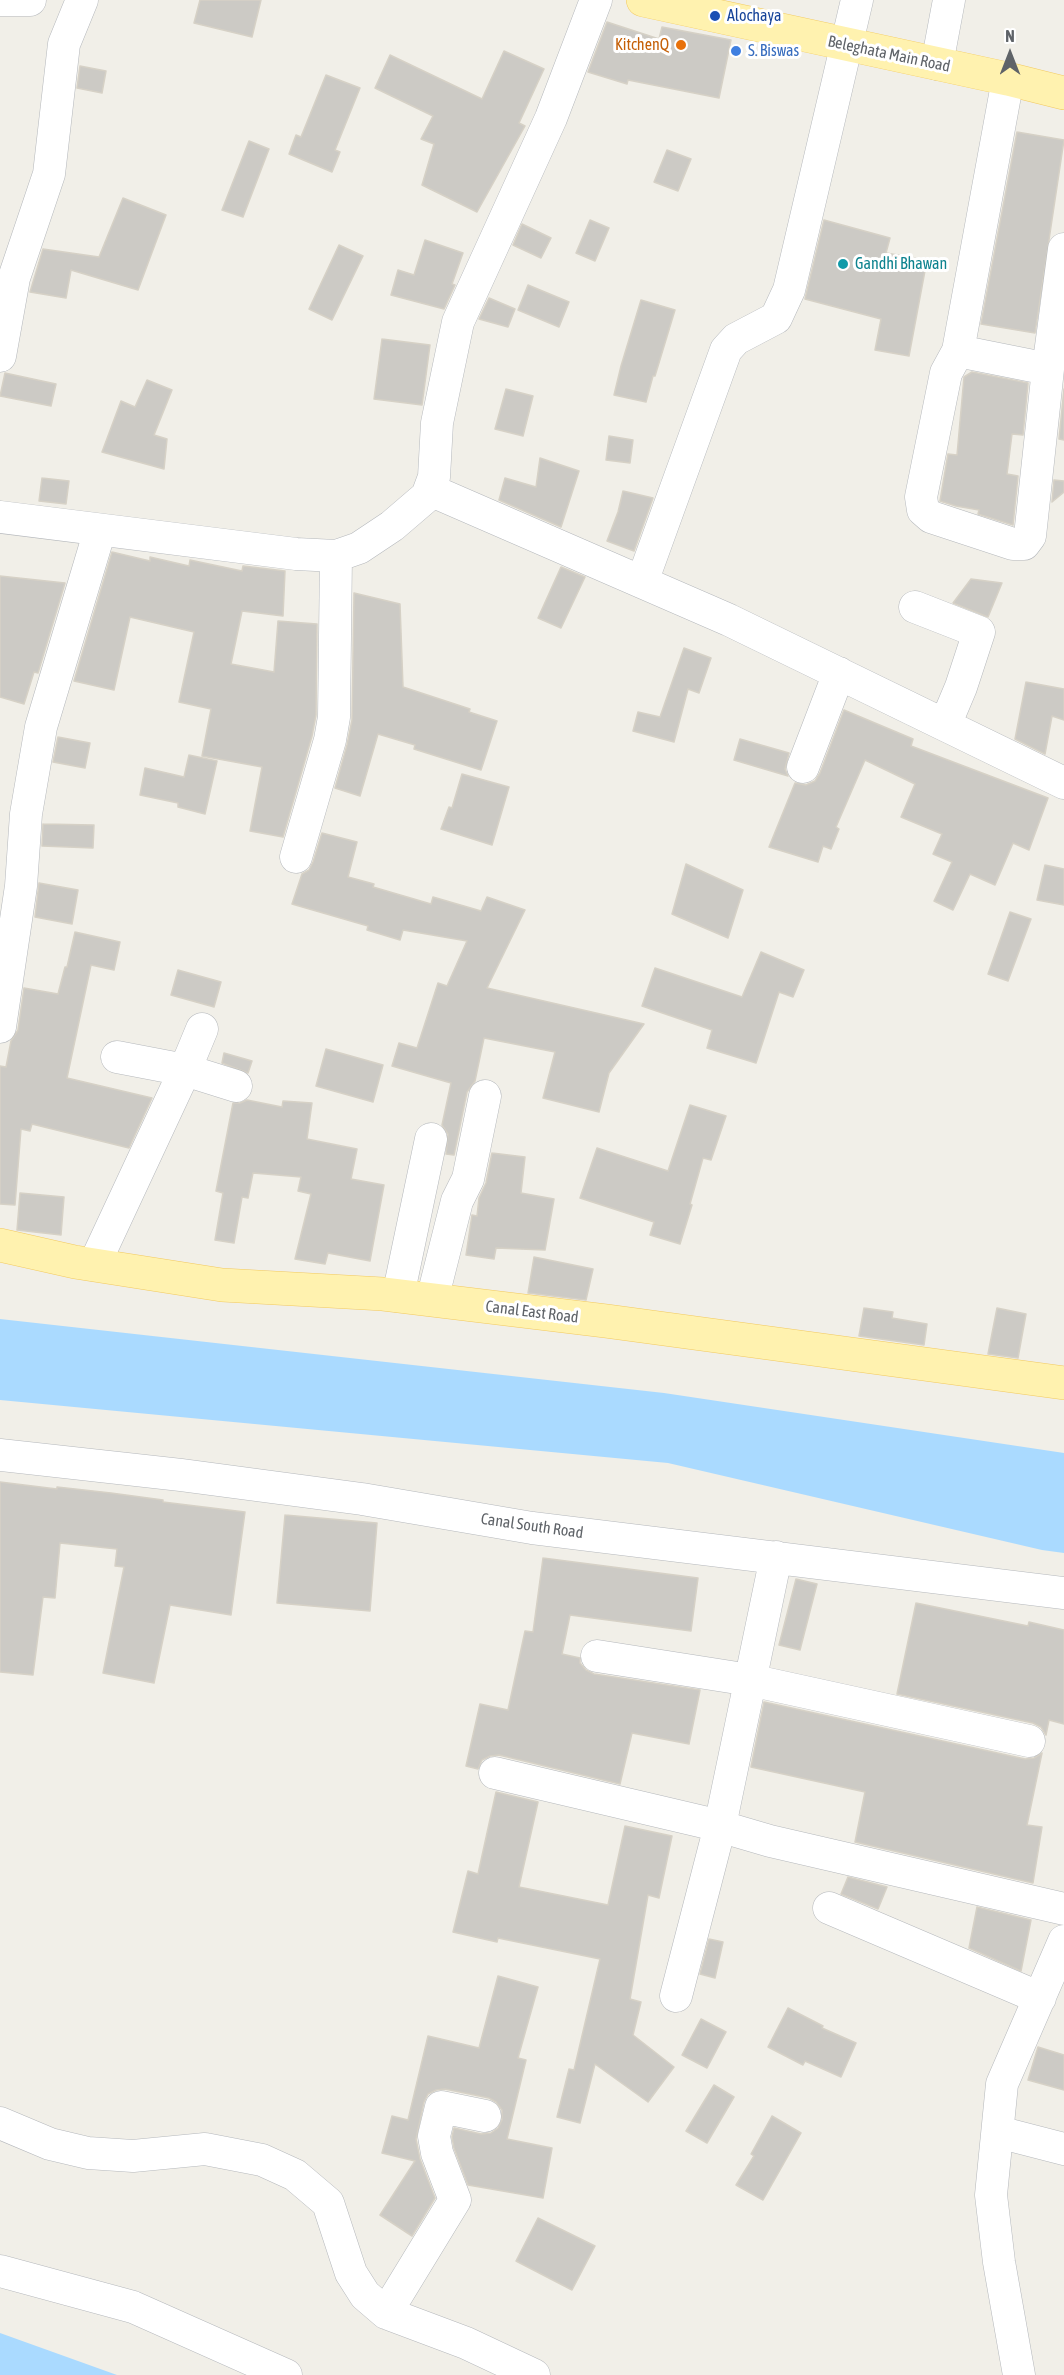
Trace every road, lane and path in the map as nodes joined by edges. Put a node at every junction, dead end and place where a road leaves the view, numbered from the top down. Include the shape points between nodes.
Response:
1 (0, 0) edge
2 (30, 0) edge
3 (82, 0) edge
4 (596, 0) edge
5 (643, 0) edge
6 (857, 0) edge
7 (949, 0) edge
8 (736, 10) edge
9 (846, 44) junction
10 (937, 64) junction
11 (1008, 79) junction
12 (1064, 93) edge
13 (1064, 249) edge
14 (958, 351) junction
15 (0, 356) edge
16 (1048, 369) junction
17 (430, 490) junction
18 (0, 517) edge
19 (100, 530) junction
20 (336, 556) junction
21 (642, 582) junction
22 (915, 607) dead end
23 (839, 673) junction
24 (945, 725) junction
25 (803, 767) dead end
26 (1064, 783) edge
27 (296, 857) dead end
28 (0, 1027) edge
29 (202, 1029) dead end
30 (117, 1057) dead end
31 (184, 1070) junction
32 (236, 1086) dead end
33 (485, 1096) dead end
34 (431, 1139) dead end
35 (0, 1245) edge
36 (94, 1265) junction
37 (398, 1296) junction
38 (432, 1300) junction
39 (1064, 1383) edge
40 (0, 1455) edge
41 (776, 1557) junction
42 (1064, 1593) edge
43 (597, 1656) dead end
44 (750, 1680) junction
45 (1029, 1741) dead end
46 (495, 1773) dead end
47 (720, 1826) junction
48 (829, 1908) dead end
49 (1064, 1909) edge
50 (1064, 1941) edge
51 (676, 1996) dead end
52 (1040, 1998) junction
53 (485, 2116) dead end
54 (0, 2123) edge
55 (998, 2132) junction
56 (1064, 2149) edge
57 (0, 2271) edge
58 (386, 2313) junction
59 (286, 2375) edge
60 (534, 2375) edge
61 (1019, 2375) edge

1 - 2 street
3 - 15 street via 64,44 49,174 14,278
4 - 17 street via 551,118 458,322 437,423
5 - 8 main road, Beleghata Main Road
6 - 9 street
7 - 10 street
8 - 9 main road, Beleghata Main Road
9 - 10 main road, Beleghata Main Road
9 - 21 street via 789,290 776,318 736,339 726,351
10 - 11 main road, Beleghata Main Road
11 - 12 main road, Beleghata Main Road
11 - 14 street
13 - 16 street
14 - 16 street
14 - 16 street via 946,373 921,497 923,510 931,517 1013,544 1024,544 1030,536
17 - 20 street via 392,526 359,548
17 - 21 street
18 - 19 street
19 - 20 street
19 - 28 street via 41,727 26,814 21,886
20 - 27 street via 334,717
21 - 23 street
22 - 24 street via 979,632
23 - 24 street
23 - 25 street
24 - 26 street
29 - 31 street
30 - 31 street
31 - 32 street
31 - 36 street
33 - 38 street via 468,1179 457,1201
34 - 37 street
35 - 36 main road, Canal East Road
36 - 37 main road, Canal East Road via 222,1285
37 - 38 main road, Canal East Road
38 - 39 main road, Canal East Road
40 - 41 street, Canal South Road via 181,1475 362,1499 532,1528
41 - 42 street, Canal South Road
41 - 44 street
43 - 44 street
44 - 45 street
44 - 47 street
46 - 47 street
47 - 49 street via 770,1842
47 - 51 street
48 - 52 street
50 - 52 street
52 - 55 street via 1002,2084
53 - 58 street via 441,2107 434,2136 455,2200
54 - 58 street via 50,2144 88,2152 133,2156 206,2149 262,2160 295,2175 328,2203 351,2273 365,2295
55 - 56 street
55 - 61 street via 991,2196
57 - 59 street via 133,2307
58 - 60 street via 466,2343

